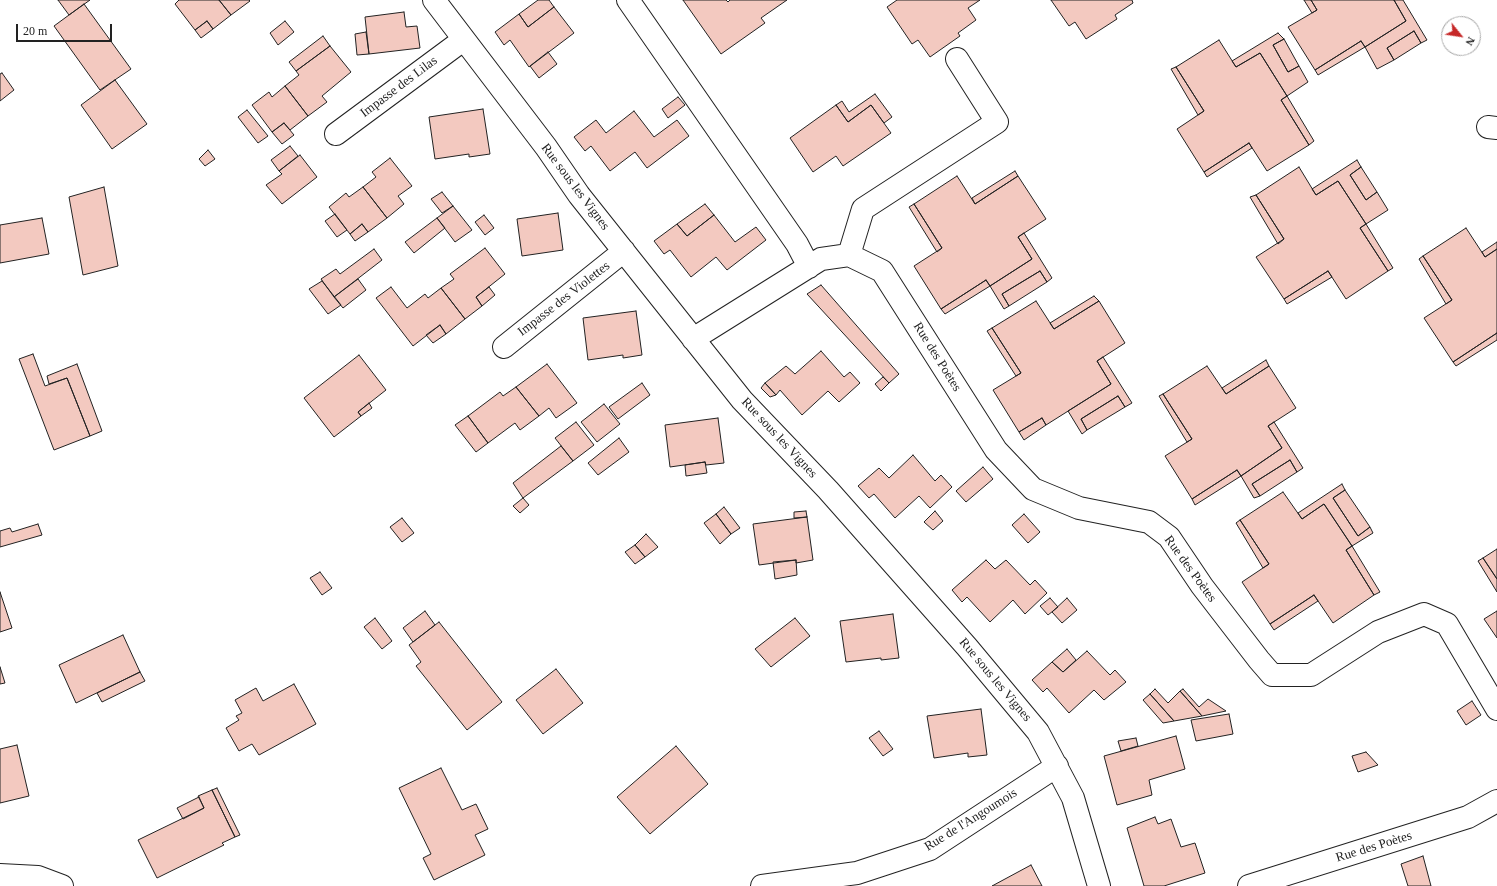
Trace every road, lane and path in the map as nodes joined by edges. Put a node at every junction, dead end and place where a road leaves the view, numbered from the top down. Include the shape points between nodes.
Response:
1 (434, 0) edge
2 (628, 0) edge
3 (463, 40) junction
4 (957, 59) dead end
5 (336, 134) dead end
6 (624, 251) junction
7 (849, 255) junction
8 (809, 267) junction
9 (693, 339) junction
10 (504, 347) dead end
11 (1497, 709) edge
12 (1057, 766) junction
13 (1497, 801) edge
14 (0, 875) edge
15 (62, 886) edge
16 (762, 886) edge
17 (1099, 886) edge
18 (1249, 886) edge

1 - 3 street, Rue sous les Vignes
2 - 8 street via 797,244
3 - 5 street, Impasse des Lilas
3 - 6 street, Rue sous les Vignes
4 - 7 street via 998,122 863,209
6 - 9 street, Rue sous les Vignes
6 - 10 street, Impasse des Violettes
7 - 8 street via 821,259
7 - 11 street, Rue des Poètes via 882,271 996,450 1034,489 1079,508 1149,522 1169,536 1202,586 1272,675 1311,675 1378,632 1424,614 1447,624
8 - 9 street
9 - 12 street, Rue sous les Vignes via 742,400 828,490 968,647 1038,732
12 - 16 street, Rue de l'Angoumois via 930,849 857,873
12 - 17 street, Rue sous les Vignes via 1073,798
13 - 18 street, Rue des Poètes via 1468,817
14 - 15 street via 38,877

